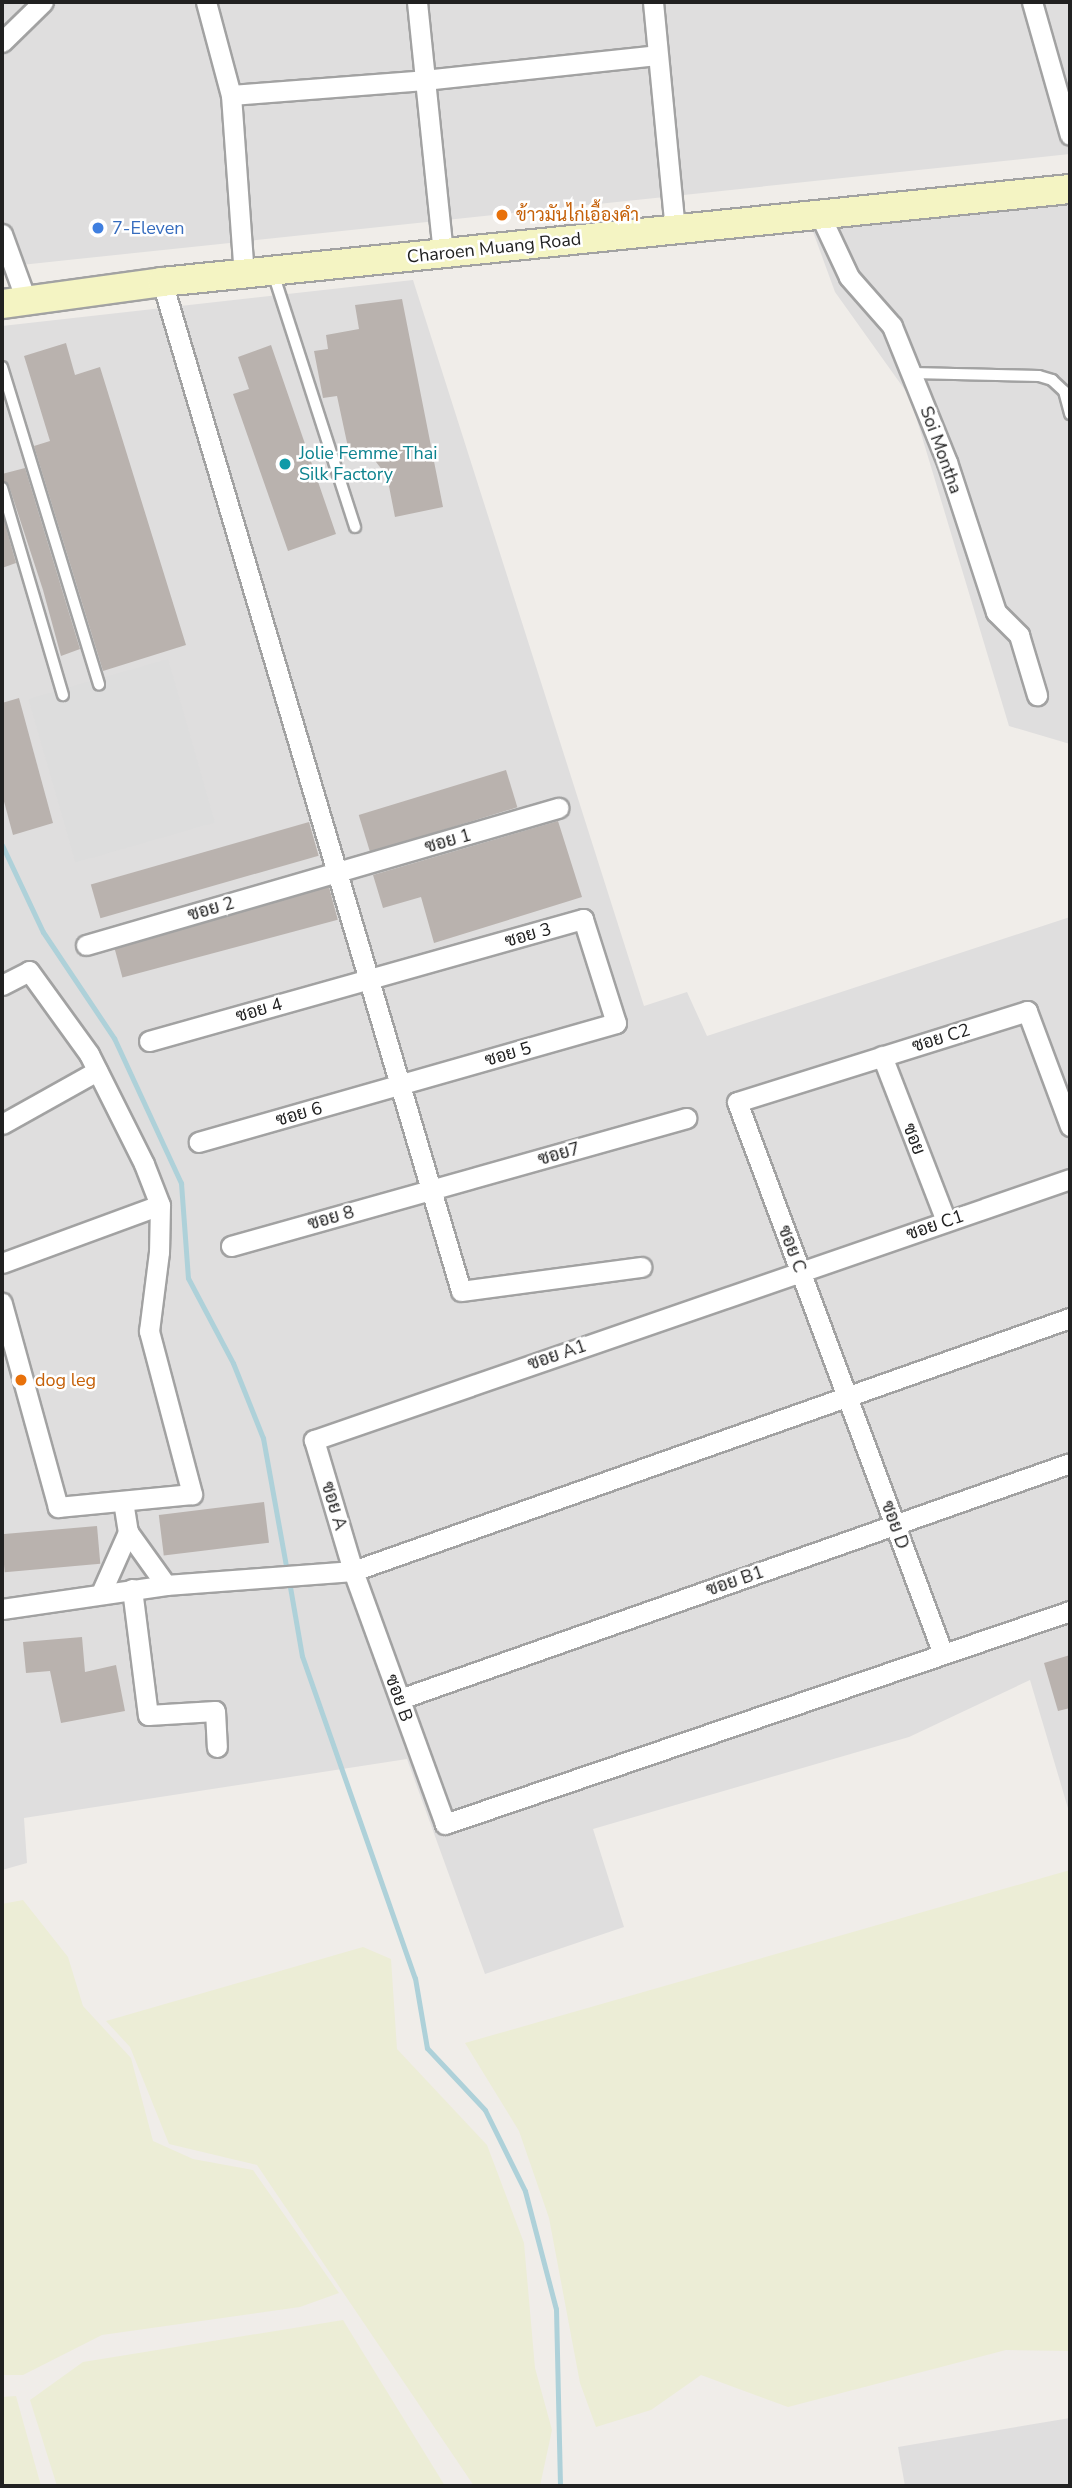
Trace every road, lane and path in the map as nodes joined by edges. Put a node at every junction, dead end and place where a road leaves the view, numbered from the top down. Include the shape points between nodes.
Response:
1 (43, 2) edge
2 (206, 2) edge
3 (417, 2) edge
4 (653, 2) edge
5 (1032, 2) edge
6 (2, 43) edge
7 (657, 55) junction
8 (424, 80) junction
9 (231, 95) junction
10 (1070, 135) edge
11 (1070, 189) edge
12 (820, 215) junction
13 (675, 229) junction
14 (2, 234) edge
15 (443, 253) junction
16 (273, 272) junction
17 (244, 275) junction
18 (162, 282) junction
19 (14, 302) edge
20 (2, 367) edge
21 (913, 373) junction
22 (1070, 414) edge
23 (2, 488) edge
24 (355, 527) dead end
25 (99, 684) dead end
26 (63, 695) dead end
27 (1037, 695) dead end
28 (559, 808) dead end
29 (337, 873) junction
30 (86, 945) dead end
31 (368, 979) junction
32 (2, 985) edge
33 (616, 1024) joint
34 (149, 1041) dead end
35 (882, 1056) junction
36 (97, 1071) junction
37 (400, 1085) junction
38 (1065, 1095) edge
39 (737, 1102) joint
40 (686, 1118) dead end
41 (2, 1124) edge
42 (1070, 1126) edge
43 (199, 1142) dead end
44 (1070, 1179) edge
45 (431, 1190) junction
46 (160, 1205) junction
47 (946, 1221) junction
48 (231, 1246) dead end
49 (2, 1264) edge
50 (640, 1267) dead end
51 (800, 1270) junction
52 (2, 1303) edge
53 (1070, 1318) edge
54 (847, 1396) junction
55 (314, 1440) joint
56 (1070, 1463) edge
57 (123, 1501) junction
58 (894, 1525) junction
59 (128, 1532) junction
60 (353, 1571) junction
61 (166, 1585) junction
62 (132, 1589) junction
63 (101, 1593) junction
64 (2, 1609) edge
65 (1070, 1611) edge
66 (943, 1654) junction
67 (400, 1699) junction
68 (218, 1747) dead end

1 - 6 street
2 - 9 street
3 - 8 street
4 - 7 street
5 - 10 street
7 - 8 street
7 - 13 street
8 - 9 street
8 - 15 street
9 - 17 street
11 - 12 main road, Charoen Muang Road
12 - 13 main road, Charoen Muang Road
12 - 21 street, Soi Montha via 849,277 892,326
13 - 15 main road, Charoen Muang Road
14 - 19 street
15 - 16 main road, Charoen Muang Road
16 - 17 main road, Charoen Muang Road
16 - 24 lane
17 - 18 main road, Charoen Muang Road
18 - 19 main road, Charoen Muang Road
18 - 29 street
20 - 25 lane
21 - 22 lane via 1039,376 1064,391
21 - 27 street, Soi Montha via 996,612 1020,635
23 - 26 lane
28 - 29 street, ซอย 1
29 - 30 street, ซอย 2
29 - 31 street
31 - 33 street, ซอย 3 via 583,919
31 - 34 street, ซอย 4
31 - 37 street
32 - 36 street via 29,971
33 - 37 street, ซอย 5
35 - 38 street, ซอย C2 via 1027,1011
35 - 39 street, ซอย C2
35 - 47 street, ซอย
36 - 41 street
36 - 46 street
37 - 43 street, ซอย 6
37 - 45 street
38 - 42 street, ซอย C2
39 - 51 street, ซอย C
40 - 45 street, ซอย7
44 - 47 street, ซอย C1
45 - 48 street, ซอย 8
45 - 50 street via 461,1291
46 - 49 street
46 - 57 street via 149,1331 192,1494
47 - 51 street, ซอย C1
51 - 54 street, ซอย C
51 - 55 street, ซอย A1
52 - 57 street via 58,1507
53 - 54 street
54 - 58 street, ซอย D
54 - 60 street
55 - 60 street, ซอย A
56 - 58 street, ซอย B1
57 - 59 street
58 - 66 street, ซอย D
58 - 67 street, ซอย B1
59 - 61 street
59 - 63 street
60 - 61 street
60 - 67 street, ซอย B
61 - 62 street
62 - 63 street
62 - 68 street via 148,1716 215,1711
63 - 64 street
65 - 66 street
66 - 67 street, ซอย B via 445,1824

